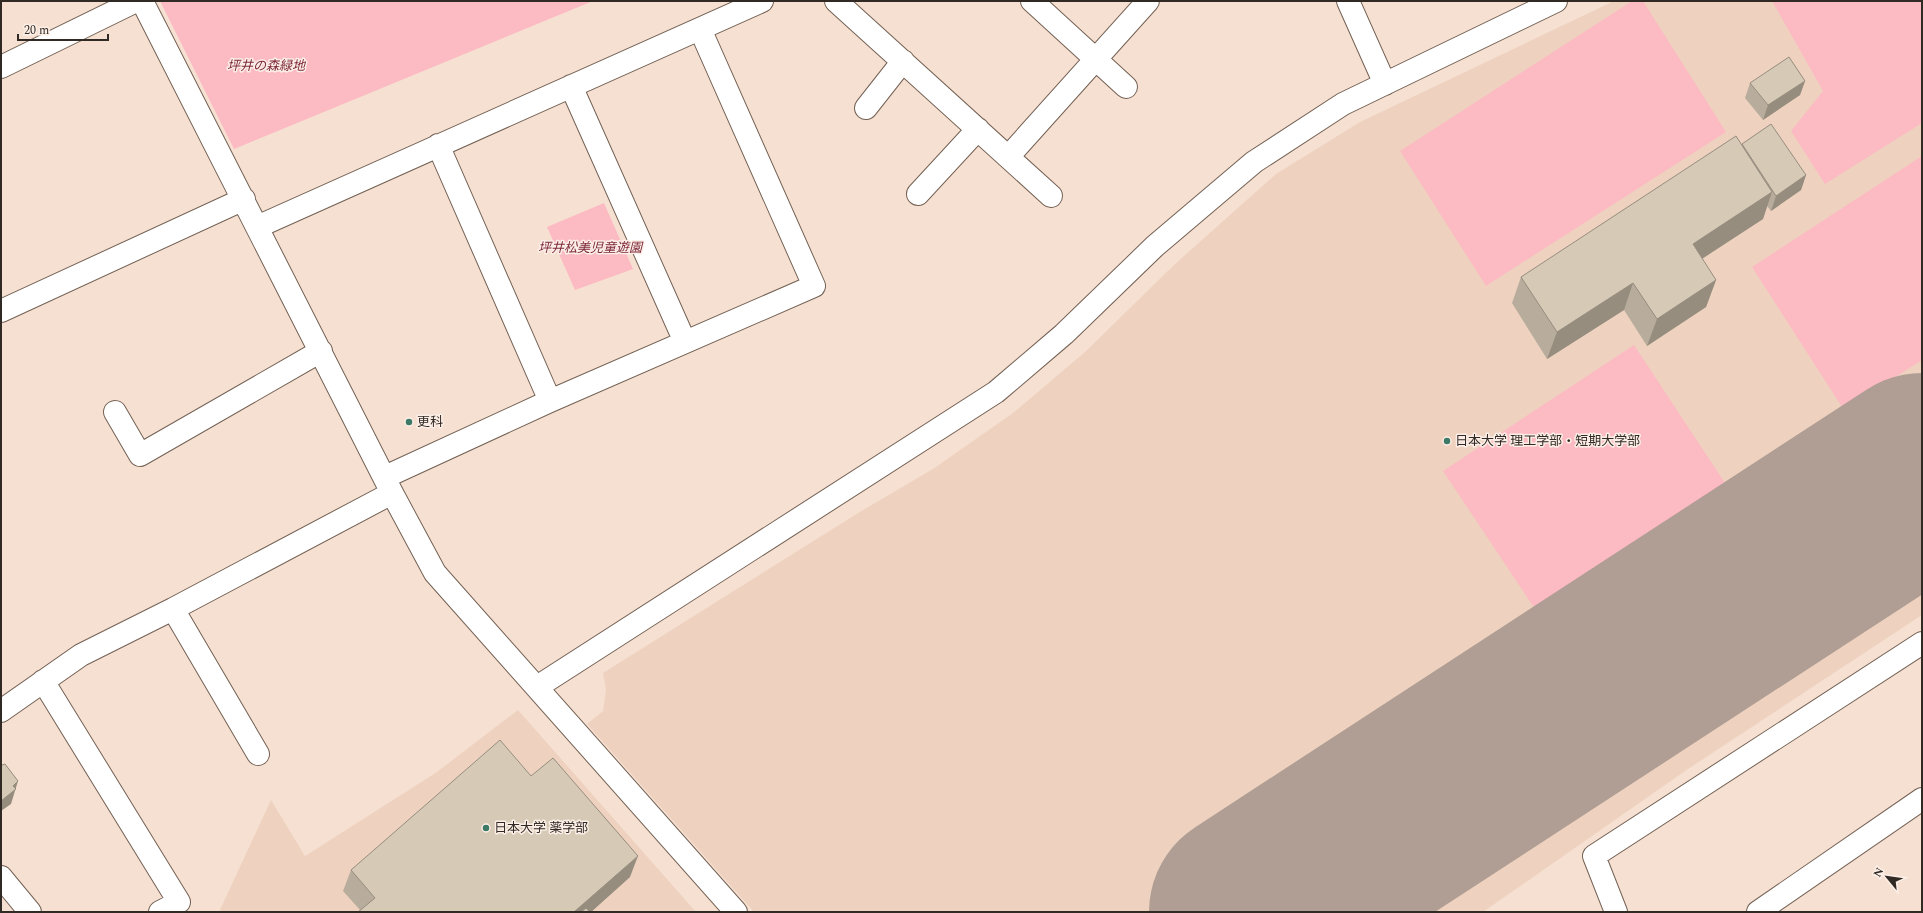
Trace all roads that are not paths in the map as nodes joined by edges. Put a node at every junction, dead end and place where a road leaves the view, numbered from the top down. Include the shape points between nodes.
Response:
1 (136, 1) edge
2 (142, 1) edge
3 (762, 1) edge
4 (836, 1) edge
5 (1032, 1) edge
6 (1148, 1) edge
7 (1348, 1) edge
8 (1556, 1) edge
9 (700, 29) junction
10 (1096, 58) junction
11 (903, 61) junction
12 (1, 67) edge
13 (1385, 84) junction
14 (571, 86) junction
15 (1126, 87) dead end
16 (866, 108) dead end
17 (978, 129) junction
18 (438, 145) junction
19 (1008, 157) junction
20 (918, 194) dead end
21 (1051, 196) dead end
22 (244, 200) junction
23 (257, 227) junction
24 (1, 311) edge
25 (684, 342) junction
26 (321, 351) junction
27 (550, 400) junction
28 (115, 412) dead end
29 (389, 486) junction
30 (172, 610) junction
31 (1922, 643) edge
32 (43, 681) junction
33 (538, 687) junction
34 (1, 710) edge
35 (258, 754) dead end
36 (1922, 799) edge
37 (1, 877) edge
38 (30, 912) edge
39 (160, 912) edge
40 (736, 912) edge
41 (1616, 912) edge
42 (1758, 912) edge

1 - 12 street
2 - 22 street
3 - 9 street
4 - 11 street
5 - 10 street
6 - 10 street
7 - 13 street
8 - 13 street
9 - 14 street
9 - 25 street via 814,286
10 - 15 street
10 - 19 street
11 - 16 street
11 - 17 street
13 - 33 street via 1343,104 1254,162 1155,246 1064,334 996,392
14 - 18 street
14 - 25 street
17 - 19 street
17 - 20 street
18 - 23 street
18 - 27 street
19 - 21 street
22 - 23 street
22 - 24 street
23 - 26 street
25 - 27 street
26 - 28 street via 140,455
26 - 29 street
27 - 29 street
29 - 30 street
29 - 33 street via 436,573
30 - 32 street via 81,655
30 - 35 street
31 - 41 street via 1594,856
32 - 34 street
32 - 39 street via 179,902
33 - 40 street
36 - 42 street
37 - 38 street

